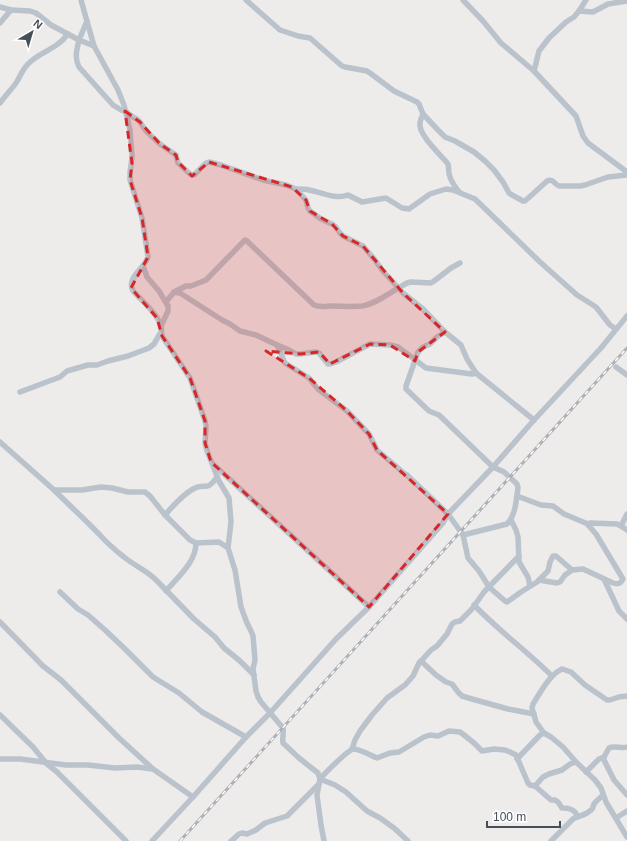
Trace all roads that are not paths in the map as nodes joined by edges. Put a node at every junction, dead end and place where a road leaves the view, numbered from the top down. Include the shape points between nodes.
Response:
1 (81, 0) edge
2 (246, 0) edge
3 (463, 0) edge
4 (586, 0) edge
5 (627, 1) edge
6 (0, 7) edge
7 (11, 10) junction
8 (579, 11) junction
9 (87, 21) junction
10 (0, 23) edge
11 (68, 34) junction
12 (79, 40) junction
13 (94, 46) junction
14 (534, 71) junction
15 (0, 103) edge
16 (125, 111) junction
17 (423, 114) junction
18 (627, 174) edge
19 (296, 189) junction
20 (459, 192) junction
21 (460, 263) dead end
22 (143, 266) junction
23 (399, 287) junction
24 (174, 292) junction
25 (166, 302) junction
26 (627, 316) edge
27 (161, 329) junction
28 (616, 329) junction
29 (445, 332) junction
30 (277, 345) junction
31 (415, 361) junction
32 (616, 367) dead end
33 (476, 373) junction
34 (627, 375) edge
35 (20, 392) dead end
36 (534, 420) junction
37 (0, 442) edge
38 (211, 462) junction
39 (493, 467) junction
40 (217, 476) junction
41 (54, 490) junction
42 (517, 496) junction
43 (448, 514) junction
44 (627, 514) edge
45 (165, 515) junction
46 (511, 520) junction
47 (588, 524) junction
48 (621, 526) junction
49 (627, 530) edge
50 (463, 535) junction
51 (202, 542) junction
52 (196, 543) junction
53 (228, 548) junction
54 (196, 549) junction
55 (519, 556) junction
56 (572, 570) junction
57 (604, 579) junction
58 (539, 580) junction
59 (530, 586) junction
60 (489, 587) junction
61 (166, 591) junction
62 (60, 592) dead end
63 (474, 606) junction
64 (369, 607) junction
65 (627, 619) edge
66 (0, 622) edge
67 (421, 661) junction
68 (254, 675) junction
69 (552, 676) junction
70 (627, 696) edge
71 (270, 713) junction
72 (534, 714) junction
73 (0, 715) edge
74 (544, 734) junction
75 (246, 737) junction
76 (627, 747) edge
77 (352, 749) junction
78 (604, 757) junction
79 (0, 759) edge
80 (517, 759) junction
81 (576, 762) junction
82 (46, 763) junction
83 (153, 769) junction
84 (586, 772) junction
85 (319, 782) junction
86 (535, 786) junction
87 (627, 796) edge
88 (193, 797) junction
89 (601, 797) junction
90 (627, 811) edge
91 (577, 816) junction
92 (616, 818) junction
93 (627, 837) edge
94 (126, 841) edge
95 (152, 841) edge
96 (231, 841) edge
97 (324, 841) edge
98 (408, 841) edge
99 (551, 841) edge

1 - 9 street
2 - 17 street via 282,32 310,38 342,66 367,71 394,91 417,102
3 - 14 street via 501,43
4 - 8 street
5 - 8 street via 608,4 593,12
6 - 7 street
7 - 10 street
7 - 11 street via 36,13
8 - 14 street via 549,38 539,51
9 - 12 street
9 - 13 street
11 - 12 street
11 - 15 street via 59,44 28,64
12 - 13 street
12 - 16 street via 76,56 79,67 113,105
13 - 16 street via 122,98
14 - 18 street via 576,116 588,143
16 - 19 street via 140,122 160,144 176,155 178,163 192,175 209,162
16 - 22 street via 130,130 130,180 142,218 148,257
17 - 18 street via 445,137 474,152 485,161 509,193 523,201 550,180 559,186 580,186 608,176
17 - 20 street via 420,124 422,134 448,164 449,176
19 - 20 street via 307,189 332,196 348,195 362,202 386,198 406,209 430,194 449,189
19 - 23 street via 306,200 310,211 335,226 350,240 363,246
20 - 28 street via 479,202 571,290 596,306
21 - 23 street via 431,283 411,282
22 - 25 street via 147,277
22 - 27 street via 133,279 131,288 153,312
23 - 24 street via 362,306 318,307 245,240 206,280
23 - 29 street
24 - 25 street
24 - 30 street via 183,294 240,331 256,334
25 - 27 street via 168,311
26 - 28 street
27 - 35 street via 154,344 149,348 97,365 67,371 60,377
27 - 38 street via 162,336 190,378 205,421 204,443
28 - 36 street
29 - 31 street via 423,347
29 - 33 street via 461,345
30 - 31 street via 296,354 319,353 330,364 370,344 390,344 398,347
30 - 43 street via 285,363 309,378 318,389 347,411 369,434 377,450 408,475
31 - 33 street via 426,368
31 - 39 street via 406,389 429,411 438,415
32 - 34 street
33 - 36 street
36 - 39 street
37 - 41 street
38 - 40 street
38 - 64 street
39 - 42 street via 504,472 517,484
39 - 43 street
40 - 45 street via 209,486 192,490
40 - 53 street via 229,498 231,522
41 - 45 street via 101,487 144,492
41 - 61 street via 123,557 154,577
42 - 46 street
42 - 47 street via 541,505 553,506 564,514
43 - 50 street
43 - 64 street via 426,543
44 - 48 street
45 - 52 street via 186,537
46 - 50 street via 506,524
46 - 55 street via 517,533
47 - 48 street via 607,523
47 - 57 street via 624,579 617,584
48 - 49 street
50 - 60 street via 468,558
51 - 52 street
51 - 53 street via 218,542
51 - 54 street
52 - 54 street
53 - 68 street via 235,570 241,607 253,636
54 - 61 street via 187,567
55 - 59 street
55 - 60 street
56 - 57 street via 583,569
56 - 58 street via 558,583
56 - 58 street via 553,556 548,571
57 - 65 street via 619,611
58 - 59 street
59 - 60 street via 507,602
60 - 63 street
61 - 68 street
62 - 75 street via 105,630 153,677 180,693 202,712
63 - 67 street via 461,620 452,624 437,646
63 - 69 street
64 - 71 street via 336,639
66 - 83 street
67 - 72 street via 436,675 452,684 462,696
67 - 77 street via 405,685 387,698 370,718 360,731
68 - 71 street via 258,697
69 - 70 street via 558,670 566,670 607,700
69 - 72 street via 533,704
71 - 75 street
71 - 85 street via 283,728 283,743 318,773
72 - 74 street
73 - 82 street
74 - 80 street
74 - 81 street via 564,747
75 - 88 street
76 - 78 street via 611,746
77 - 80 street via 377,758 399,752 424,737 438,736 449,731 464,735 482,751 505,750 516,755
77 - 85 street
78 - 84 street
78 - 87 street via 610,773
79 - 82 street
80 - 86 street via 528,783
81 - 84 street
81 - 86 street via 543,777
82 - 83 street
82 - 94 street
83 - 88 street
84 - 89 street via 601,788
85 - 96 street via 286,816 265,823 247,834 239,834
85 - 97 street via 317,795
85 - 98 street via 335,785 346,792
86 - 91 street via 551,800 558,802 562,808 572,809
88 - 95 street
89 - 91 street via 590,811
89 - 92 street
90 - 92 street
91 - 99 street
92 - 93 street

